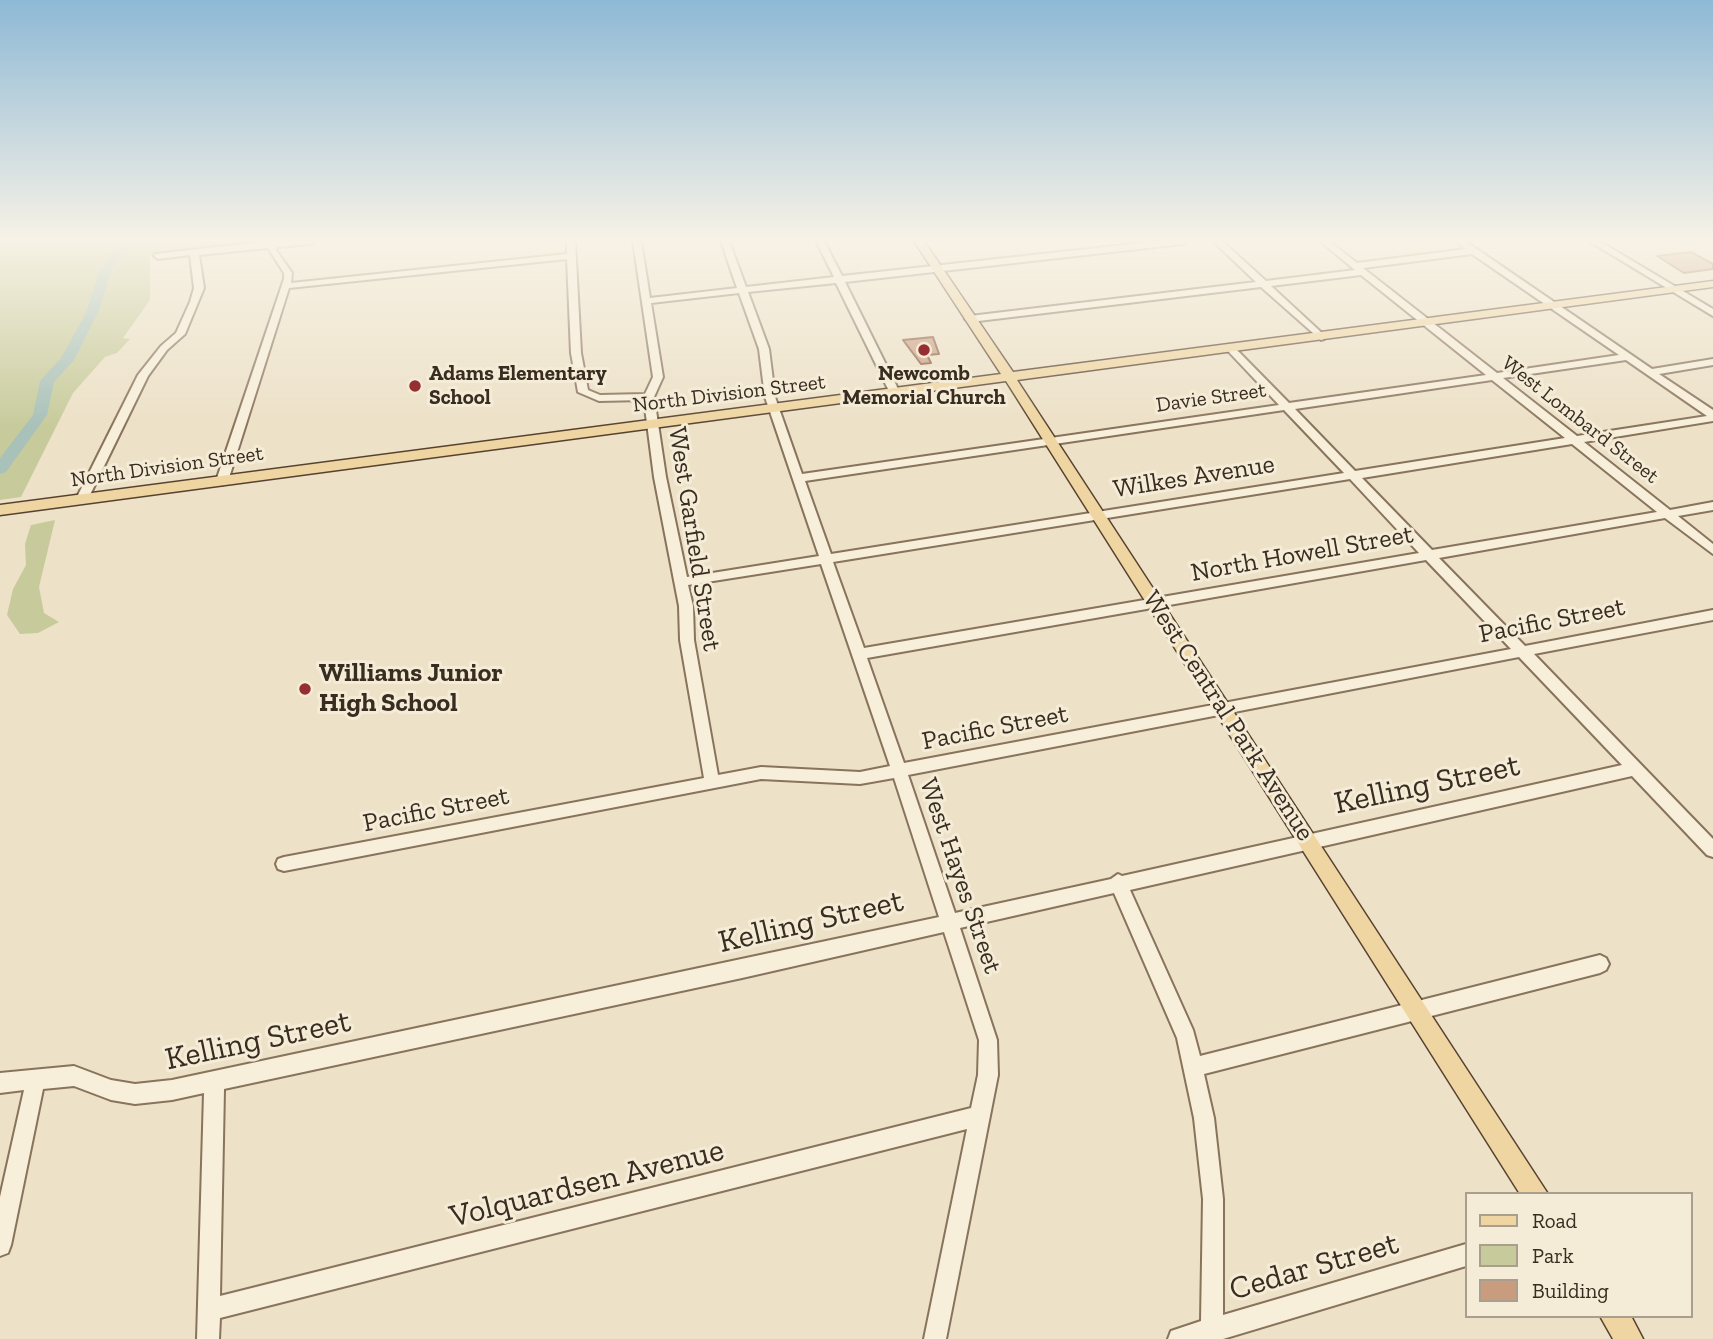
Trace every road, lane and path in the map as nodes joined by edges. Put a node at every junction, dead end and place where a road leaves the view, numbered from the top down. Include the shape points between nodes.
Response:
1 (194, 303) edge
2 (280, 303) edge
3 (574, 303) edge
4 (647, 303) edge
5 (748, 303) edge
6 (851, 303) edge
7 (960, 303) edge
8 (1097, 303) edge
9 (1286, 303) edge
10 (1403, 303) edge
11 (1556, 303) edge
12 (1697, 303) edge
13 (1552, 304) junction
14 (1713, 313) edge
15 (970, 319) junction
16 (1426, 322) junction
17 (1321, 337) junction
18 (1231, 349) junction
19 (1628, 357) junction
20 (1713, 362) edge
21 (1650, 372) junction
22 (1009, 377) junction
23 (1496, 378) junction
24 (895, 393) junction
25 (649, 397) junction
26 (1288, 406) junction
27 (775, 409) junction
28 (1713, 416) edge
29 (652, 424) junction
30 (1051, 440) junction
31 (1575, 441) junction
32 (1353, 475) junction
33 (798, 478) junction
34 (222, 481) junction
35 (82, 499) junction
36 (1713, 506) edge
37 (0, 510) edge
38 (1099, 515) junction
39 (1668, 515) junction
40 (1713, 550) edge
41 (1429, 555) junction
42 (825, 558) junction
43 (682, 582) junction
44 (1155, 603) junction
45 (1713, 615) edge
46 (1522, 652) junction
47 (858, 654) junction
48 (1224, 709) junction
49 (1634, 769) junction
50 (899, 771) junction
51 (712, 782) junction
52 (1309, 841) junction
53 (1713, 850) edge
54 (284, 864) dead end
55 (1118, 883) junction
56 (950, 920) junction
57 (1600, 964) dead end
58 (1418, 1010) junction
59 (1192, 1067) junction
60 (36, 1077) junction
61 (214, 1081) junction
62 (0, 1083) edge
63 (980, 1116) junction
64 (1534, 1192) edge
65 (0, 1245) edge
66 (1464, 1256) edge
67 (208, 1310) junction
68 (1615, 1318) edge
69 (1212, 1334) edge
70 (208, 1339) edge
71 (935, 1339) edge
72 (1179, 1339) edge
73 (1629, 1339) edge

1 - 35 street via 180,334 143,376
2 - 34 street
3 - 25 street, West Garfield Street via 583,393 599,398
4 - 25 street via 658,377
5 - 27 street, West Hayes Street via 764,349
6 - 24 street
7 - 15 main road, West Central Park Avenue
8 - 15 street
9 - 17 street
10 - 16 street, West Lombard Street
11 - 13 main road, North Division Street
12 - 14 street
13 - 16 main road, North Division Street
13 - 19 street
15 - 22 main road, West Central Park Avenue
16 - 17 main road, North Division Street
16 - 23 street, West Lombard Street
17 - 18 main road, North Division Street
18 - 22 main road, North Division Street
18 - 26 street
19 - 21 street
19 - 23 street, Davie Street
20 - 21 street
21 - 28 street
22 - 24 main road, North Division Street
22 - 30 main road, West Central Park Avenue
23 - 26 street, Davie Street
23 - 31 street, West Lombard Street
24 - 27 main road, North Division Street
25 - 29 street, West Garfield Street
26 - 30 street, Davie Street
26 - 32 street
27 - 29 main road, North Division Street
27 - 33 street, West Hayes Street
28 - 31 street, Wilkes Avenue
29 - 34 main road, North Division Street
29 - 43 street, West Garfield Street
30 - 33 street, Davie Street
30 - 38 main road, West Central Park Avenue
31 - 32 street, Wilkes Avenue
31 - 39 street, West Lombard Street
32 - 38 street, Wilkes Avenue
32 - 41 street
33 - 42 street, West Hayes Street
34 - 35 main road, North Division Street
35 - 37 main road, North Division Street
36 - 39 street, North Howell Street
38 - 42 street, Wilkes Avenue
38 - 44 main road, West Central Park Avenue
39 - 40 street, West Lombard Street
39 - 41 street, North Howell Street
41 - 44 street, North Howell Street
41 - 46 street
42 - 43 street, Wilkes Avenue
42 - 47 street, West Hayes Street
43 - 51 street, West Garfield Street via 687,640
44 - 47 street, North Howell Street
44 - 48 main road, West Central Park Avenue
45 - 46 street, Pacific Street
46 - 48 street, Pacific Street
46 - 49 street
47 - 50 street, West Hayes Street
48 - 50 street, Pacific Street
48 - 52 main road, West Central Park Avenue
49 - 52 street, Kelling Street
49 - 53 street
50 - 51 street, Pacific Street via 860,778 761,773
50 - 56 street, West Hayes Street
51 - 54 street, Pacific Street
52 - 55 street, Kelling Street
52 - 58 main road, West Central Park Avenue
55 - 56 street, Kelling Street
55 - 59 street via 1186,1037
56 - 61 street, Kelling Street
56 - 63 street, West Hayes Street via 988,1040 988,1075
57 - 58 street
58 - 59 street
58 - 64 main road, West Central Park Avenue
59 - 69 street via 1204,1118 1213,1199
60 - 61 street, Kelling Street via 74,1076 135,1094
60 - 62 street, Kelling Street
60 - 65 street
61 - 67 street
63 - 67 street, Volquardsen Avenue
63 - 71 street, West Hayes Street
66 - 69 street, Cedar Street
67 - 70 street
68 - 73 main road
69 - 72 street, Cedar Street

